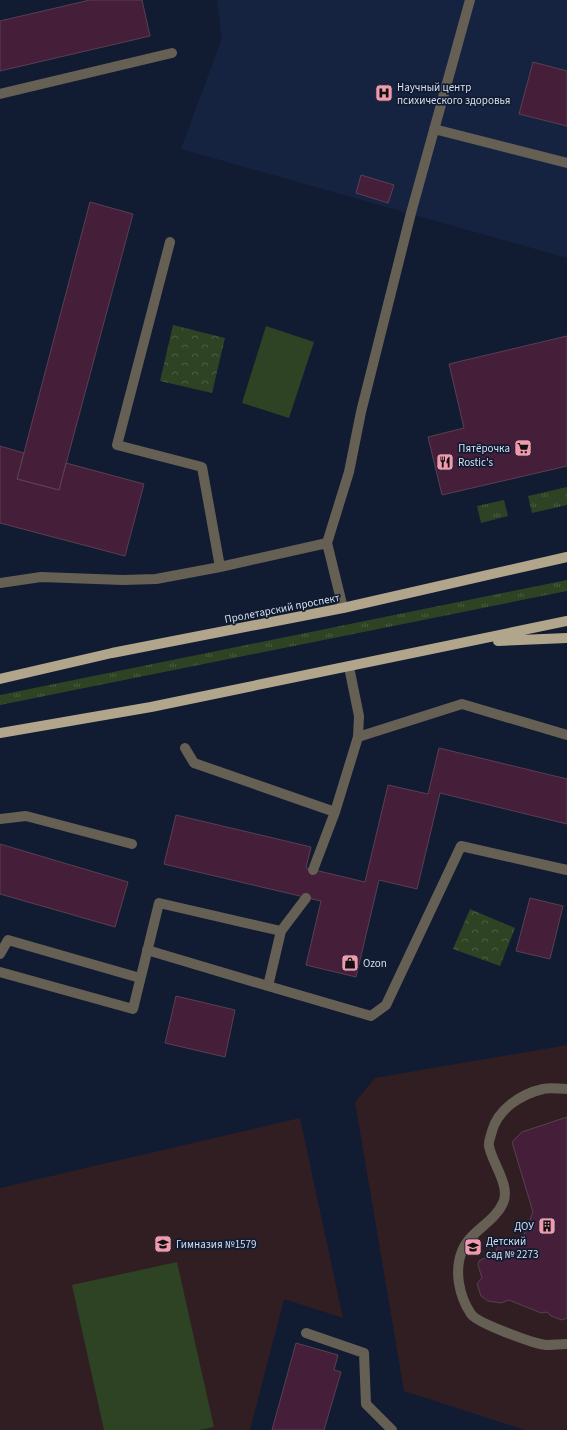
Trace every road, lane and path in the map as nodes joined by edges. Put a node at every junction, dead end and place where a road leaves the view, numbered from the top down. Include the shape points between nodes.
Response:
1 (470, 0) edge
2 (172, 53) dead end
3 (0, 94) edge
4 (434, 129) junction
5 (567, 163) edge
6 (170, 242) dead end
7 (327, 543) junction
8 (567, 557) edge
9 (220, 567) junction
10 (0, 583) edge
11 (343, 608) junction
12 (567, 621) edge
13 (567, 638) edge
14 (472, 642) junction
15 (349, 667) junction
16 (0, 679) edge
17 (0, 732) edge
18 (567, 734) edge
19 (358, 737) junction
20 (185, 748) dead end
21 (335, 812) junction
22 (0, 819) edge
23 (132, 844) dead end
24 (314, 870) dead end
25 (567, 870) edge
26 (306, 898) dead end
27 (281, 931) junction
28 (147, 950) junction
29 (0, 954) edge
30 (0, 972) edge
31 (140, 978) junction
32 (268, 986) junction
33 (567, 1089) edge
34 (306, 1334) dead end
35 (567, 1344) edge
36 (392, 1430) edge

1 - 4 lane
2 - 3 lane
4 - 5 lane
4 - 7 lane via 361,412 349,472
6 - 9 lane via 117,445 202,468
7 - 9 lane
7 - 11 lane
8 - 11 main road, Пролетарский проспект
9 - 10 lane via 156,579 41,577
11 - 16 main road, Пролетарский проспект via 112,653
12 - 14 main road
13 - 14 main road
14 - 15 main road
15 - 17 main road via 151,707
15 - 19 lane via 359,716
18 - 19 lane via 462,704
19 - 21 lane
20 - 21 lane via 194,763
21 - 24 lane
22 - 23 lane via 26,816
25 - 32 lane via 461,846 386,1005 371,1016
26 - 27 lane
27 - 28 lane via 159,903
27 - 32 lane
28 - 31 lane
28 - 32 lane
29 - 31 lane via 8,940
30 - 31 lane via 133,1009
33 - 35 lane via 544,1088 523,1095 503,1111 494,1126 488,1145 504,1189 504,1202 497,1214 479,1229 463,1250 457,1270 461,1292 471,1315 483,1324 545,1345
34 - 36 lane via 364,1353 366,1404

